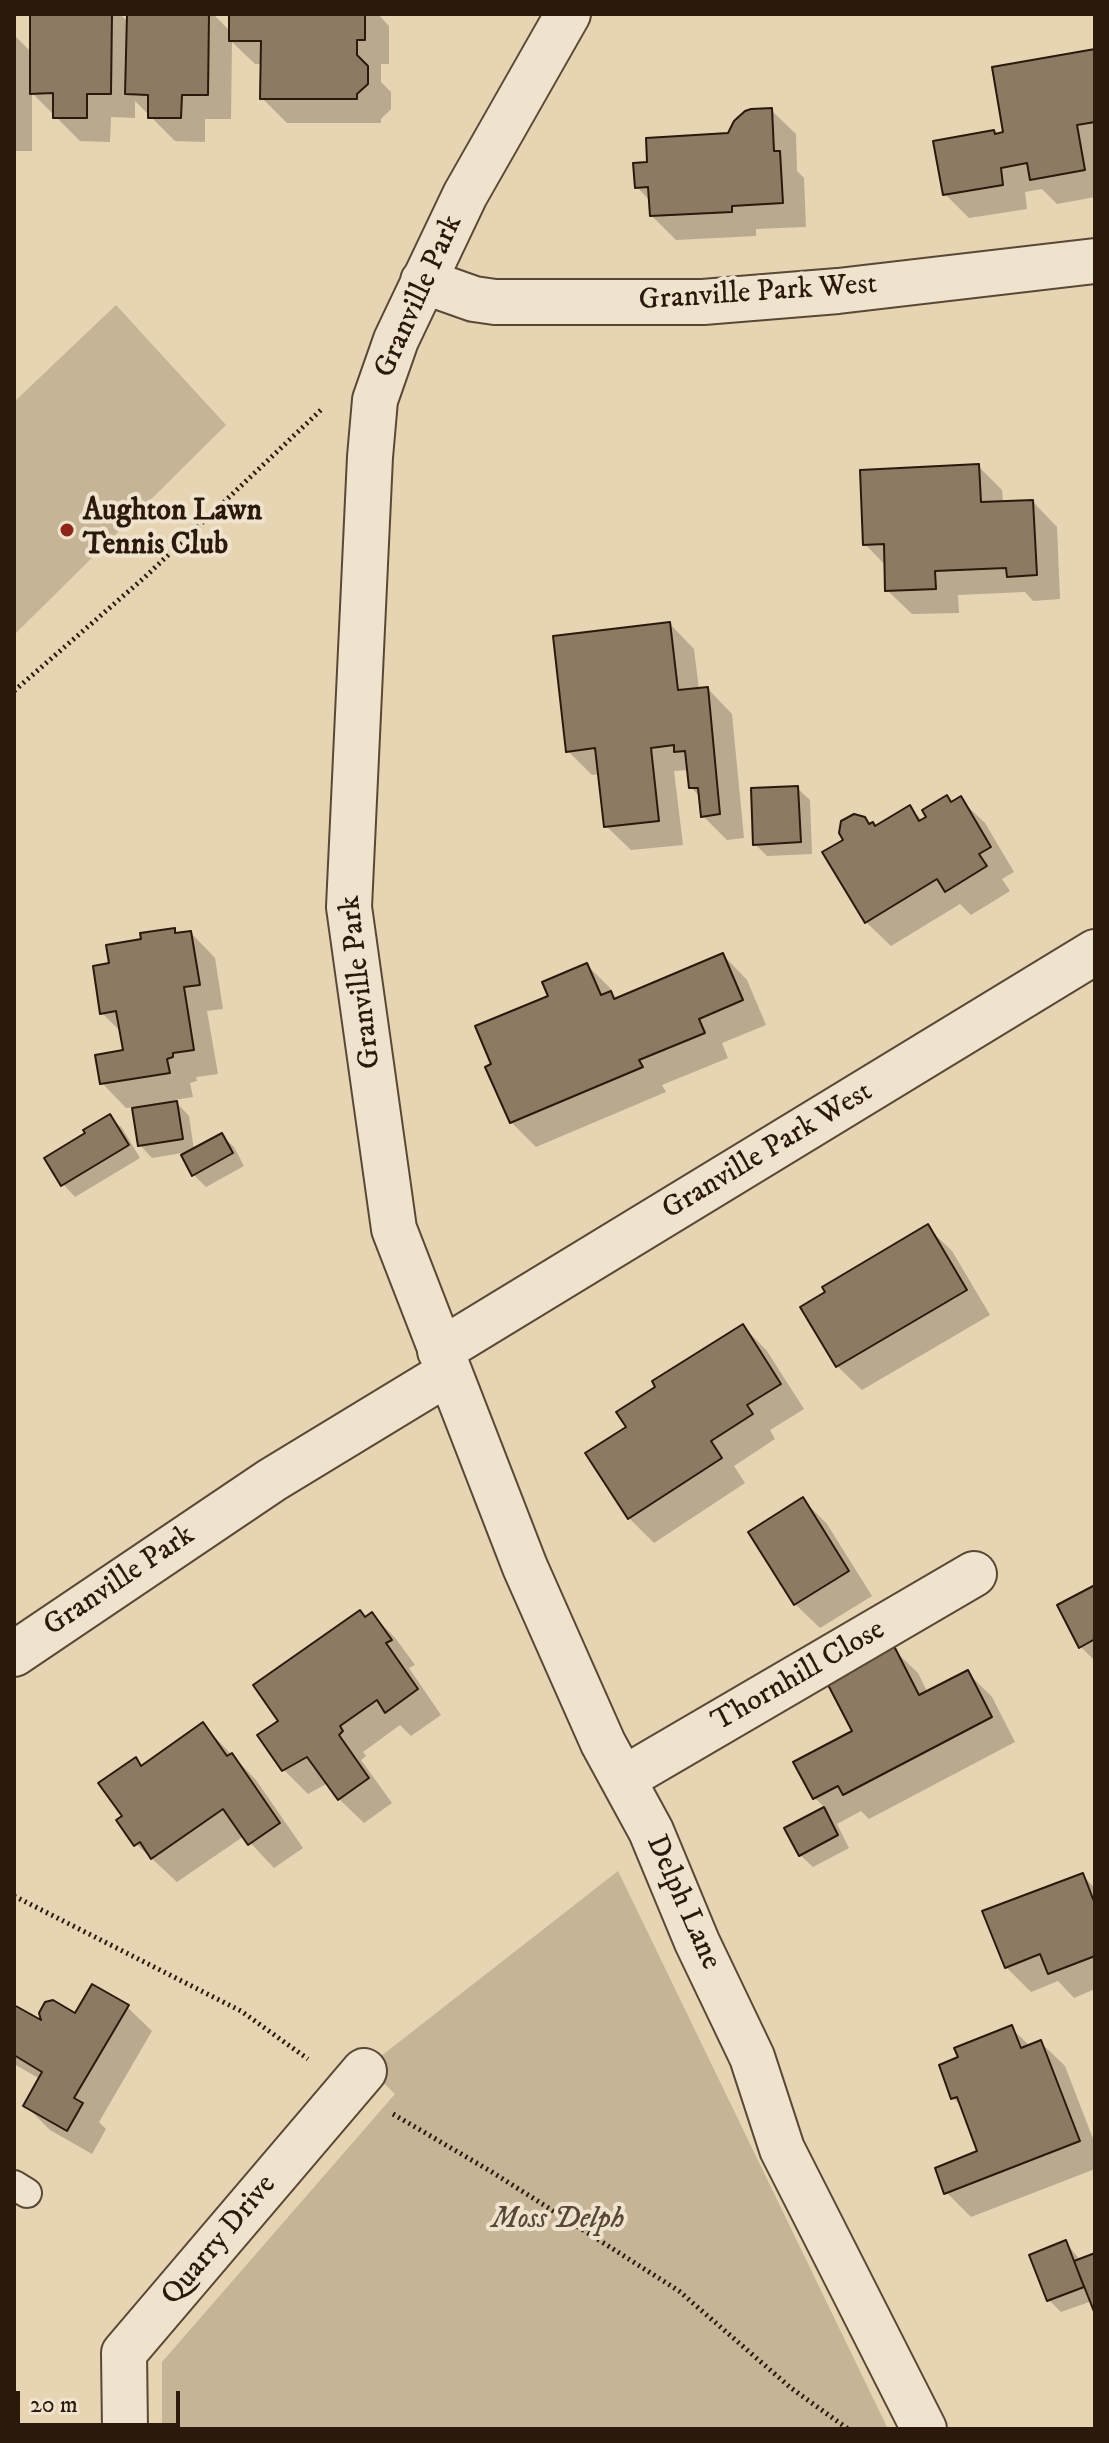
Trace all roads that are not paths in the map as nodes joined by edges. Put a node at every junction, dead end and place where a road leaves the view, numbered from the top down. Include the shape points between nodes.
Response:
1 (568, 14) edge
2 (1095, 261) edge
3 (423, 281) junction
4 (1095, 952) edge
5 (444, 1362) junction
6 (974, 1574) dead end
7 (14, 1654) edge
8 (623, 1779) junction
9 (357, 2080) road end
10 (125, 2429) edge
11 (924, 2429) edge

1 - 3 street, Granville Park via 465,195
2 - 3 street, Granville Park West via 703,302 495,302
3 - 5 street, Granville Park via 375,400 349,907 394,1229
4 - 5 street, Granville Park West
5 - 7 street, Granville Park
5 - 8 street, Delph Lane via 525,1567
6 - 8 street, Thornhill Close
8 - 11 street, Delph Lane via 752,2057 782,2149
9 - 10 street, Quarry Drive via 124,2353

